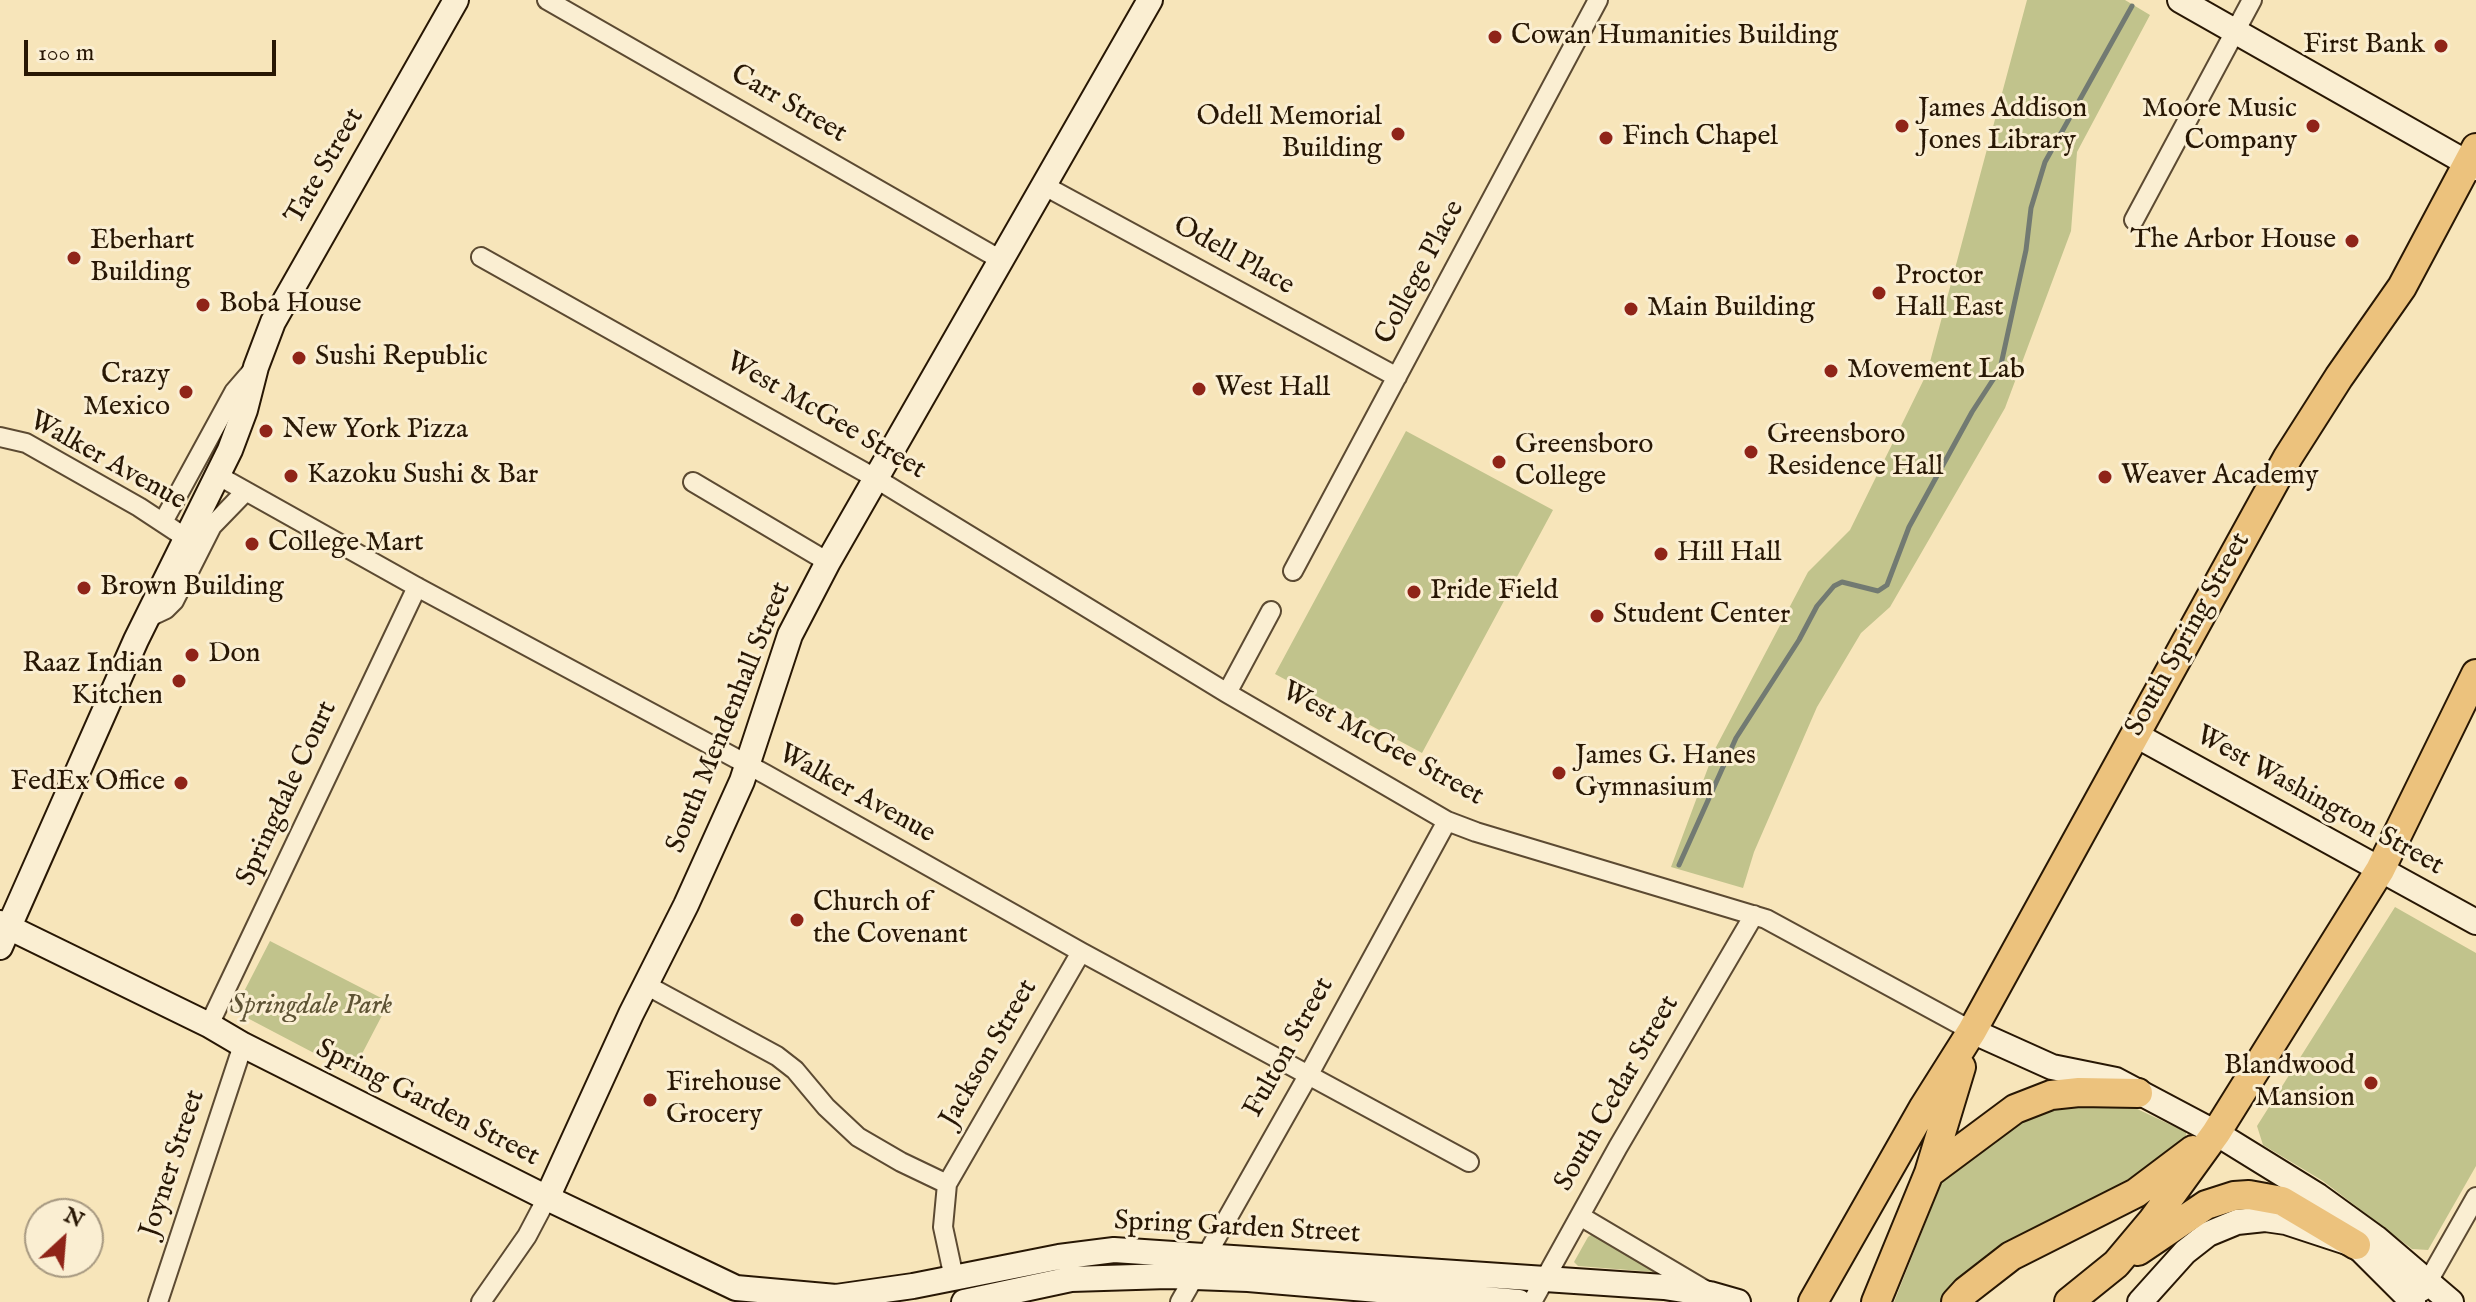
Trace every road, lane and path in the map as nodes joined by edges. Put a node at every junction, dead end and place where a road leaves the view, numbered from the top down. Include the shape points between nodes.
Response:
1 (456, 0) edge
2 (547, 0) edge
3 (1150, 0) edge
4 (1598, 0) edge
5 (2180, 0) edge
6 (2252, 0) edge
7 (2235, 31) junction
8 (2473, 160) edge
9 (1043, 185) junction
10 (2134, 220) dead end
11 (481, 257) dead end
12 (1001, 260) junction
13 (256, 367) junction
14 (1397, 377) junction
15 (0, 437) edge
16 (217, 475) junction
17 (875, 478) junction
18 (693, 482) dead end
19 (245, 492) junction
20 (163, 522) junction
21 (186, 538) junction
22 (828, 562) junction
23 (1293, 571) dead end
24 (417, 587) junction
25 (1271, 611) dead end
26 (147, 618) junction
27 (2476, 674) edge
28 (1227, 693) junction
29 (2134, 734) junction
30 (746, 766) junction
31 (1447, 821) junction
32 (2380, 870) junction
33 (1754, 915) junction
34 (2476, 922) edge
35 (2, 931) edge
36 (1081, 952) junction
37 (646, 985) junction
38 (209, 1025) junction
39 (1972, 1031) junction
40 (243, 1045) junction
41 (1309, 1074) junction
42 (2138, 1093) junction
43 (2216, 1133) junction
44 (1469, 1162) dead end
45 (1929, 1173) junction
46 (947, 1184) junction
47 (2476, 1197) edge
48 (547, 1198) junction
49 (1580, 1216) junction
50 (2356, 1245) junction
51 (1207, 1255) junction
52 (2116, 1264) junction
53 (1194, 1277) junction
54 (954, 1278) junction
55 (1546, 1278) junction
56 (1710, 1294) junction
57 (742, 1295) edge
58 (2420, 1295) edge
59 (158, 1302) edge
60 (481, 1302) edge
61 (967, 1302) edge
62 (1180, 1302) edge
63 (1519, 1302) edge
64 (1532, 1302) edge
65 (1738, 1302) edge
66 (1813, 1302) edge
67 (1876, 1302) edge
68 (1956, 1302) edge
69 (2069, 1302) edge
70 (2140, 1302) edge
71 (2451, 1302) edge

1 - 13 street, Tate Street via 291,287
2 - 12 street, Carr Street
3 - 9 street, South Mendenhall Street
4 - 14 street, College Place
5 - 7 street
6 - 7 street
7 - 8 street
7 - 10 street
8 - 29 main road, South Spring Street via 2402,287 2288,457
9 - 12 street, South Mendenhall Street
9 - 14 street, Odell Place
11 - 17 street, West McGee Street
12 - 17 street, South Mendenhall Street
13 - 16 street, Tate Street via 245,410
13 - 20 street, Tate Street via 234,392
14 - 23 street, College Place
15 - 20 street, Walker Avenue via 26,443
16 - 19 street, Walker Avenue
16 - 21 street, Tate Street
17 - 22 street, South Mendenhall Street
17 - 28 street, West McGee Street
18 - 22 street
19 - 24 street, Walker Avenue
19 - 26 street, Tate Street via 212,526 174,601
20 - 21 street, Walker Avenue
21 - 26 street, Tate Street
22 - 30 street, South Mendenhall Street via 790,635
24 - 30 street, Walker Avenue
24 - 38 street, Springdale Court
25 - 28 street
26 - 35 street, Tate Street
27 - 32 main road
28 - 31 street, West McGee Street
29 - 32 street, West Washington Street
29 - 39 main road, South Spring Street
30 - 36 street, Walker Avenue
30 - 37 street, South Mendenhall Street
31 - 33 street, West McGee Street
31 - 41 street, Fulton Street
32 - 34 street, West Washington Street
32 - 43 main road
33 - 39 street, West McGee Street
33 - 49 street, South Cedar Street
35 - 38 street, Spring Garden Street
36 - 41 street, Walker Avenue
36 - 46 street, Jackson Street
37 - 46 street via 777,1056 858,1137
37 - 48 street, South Mendenhall Street
38 - 40 street, Spring Garden Street
39 - 42 street, West McGee Street via 2033,1060 2116,1080
39 - 45 main road
39 - 66 main road
40 - 48 street, Spring Garden Street
40 - 59 street, Joyner Street
41 - 44 street, Walker Avenue
41 - 51 street, Fulton Street
42 - 43 street, West McGee Street
42 - 45 main road via 2051,1095 2015,1109
43 - 52 main road
43 - 58 street, West McGee Street via 2318,1196
43 - 68 main road via 2136,1193 2011,1256
45 - 67 main road
46 - 54 street via 943,1227
47 - 58 street
48 - 57 street, Spring Garden Street
48 - 60 street, South Mendenhall Street
49 - 55 street, South Cedar Street
49 - 56 street
50 - 52 main road via 2282,1201 2234,1196 2206,1205
50 - 58 street, West McGee Street
50 - 70 street via 2286,1222 2237,1222 2208,1234 2185,1252
51 - 53 street, Fulton Street
51 - 54 street, Spring Garden Street via 1114,1250
51 - 55 street, Spring Garden Street
52 - 69 main road
53 - 61 street, Spring Garden Street via 1071,1279
53 - 62 street, Fulton Street
53 - 63 street, Spring Garden Street
54 - 57 street, Spring Garden Street via 836,1297
55 - 56 street, Spring Garden Street
55 - 64 street, South Cedar Street
56 - 65 street, Spring Garden Street
58 - 71 street, West McGee Street

